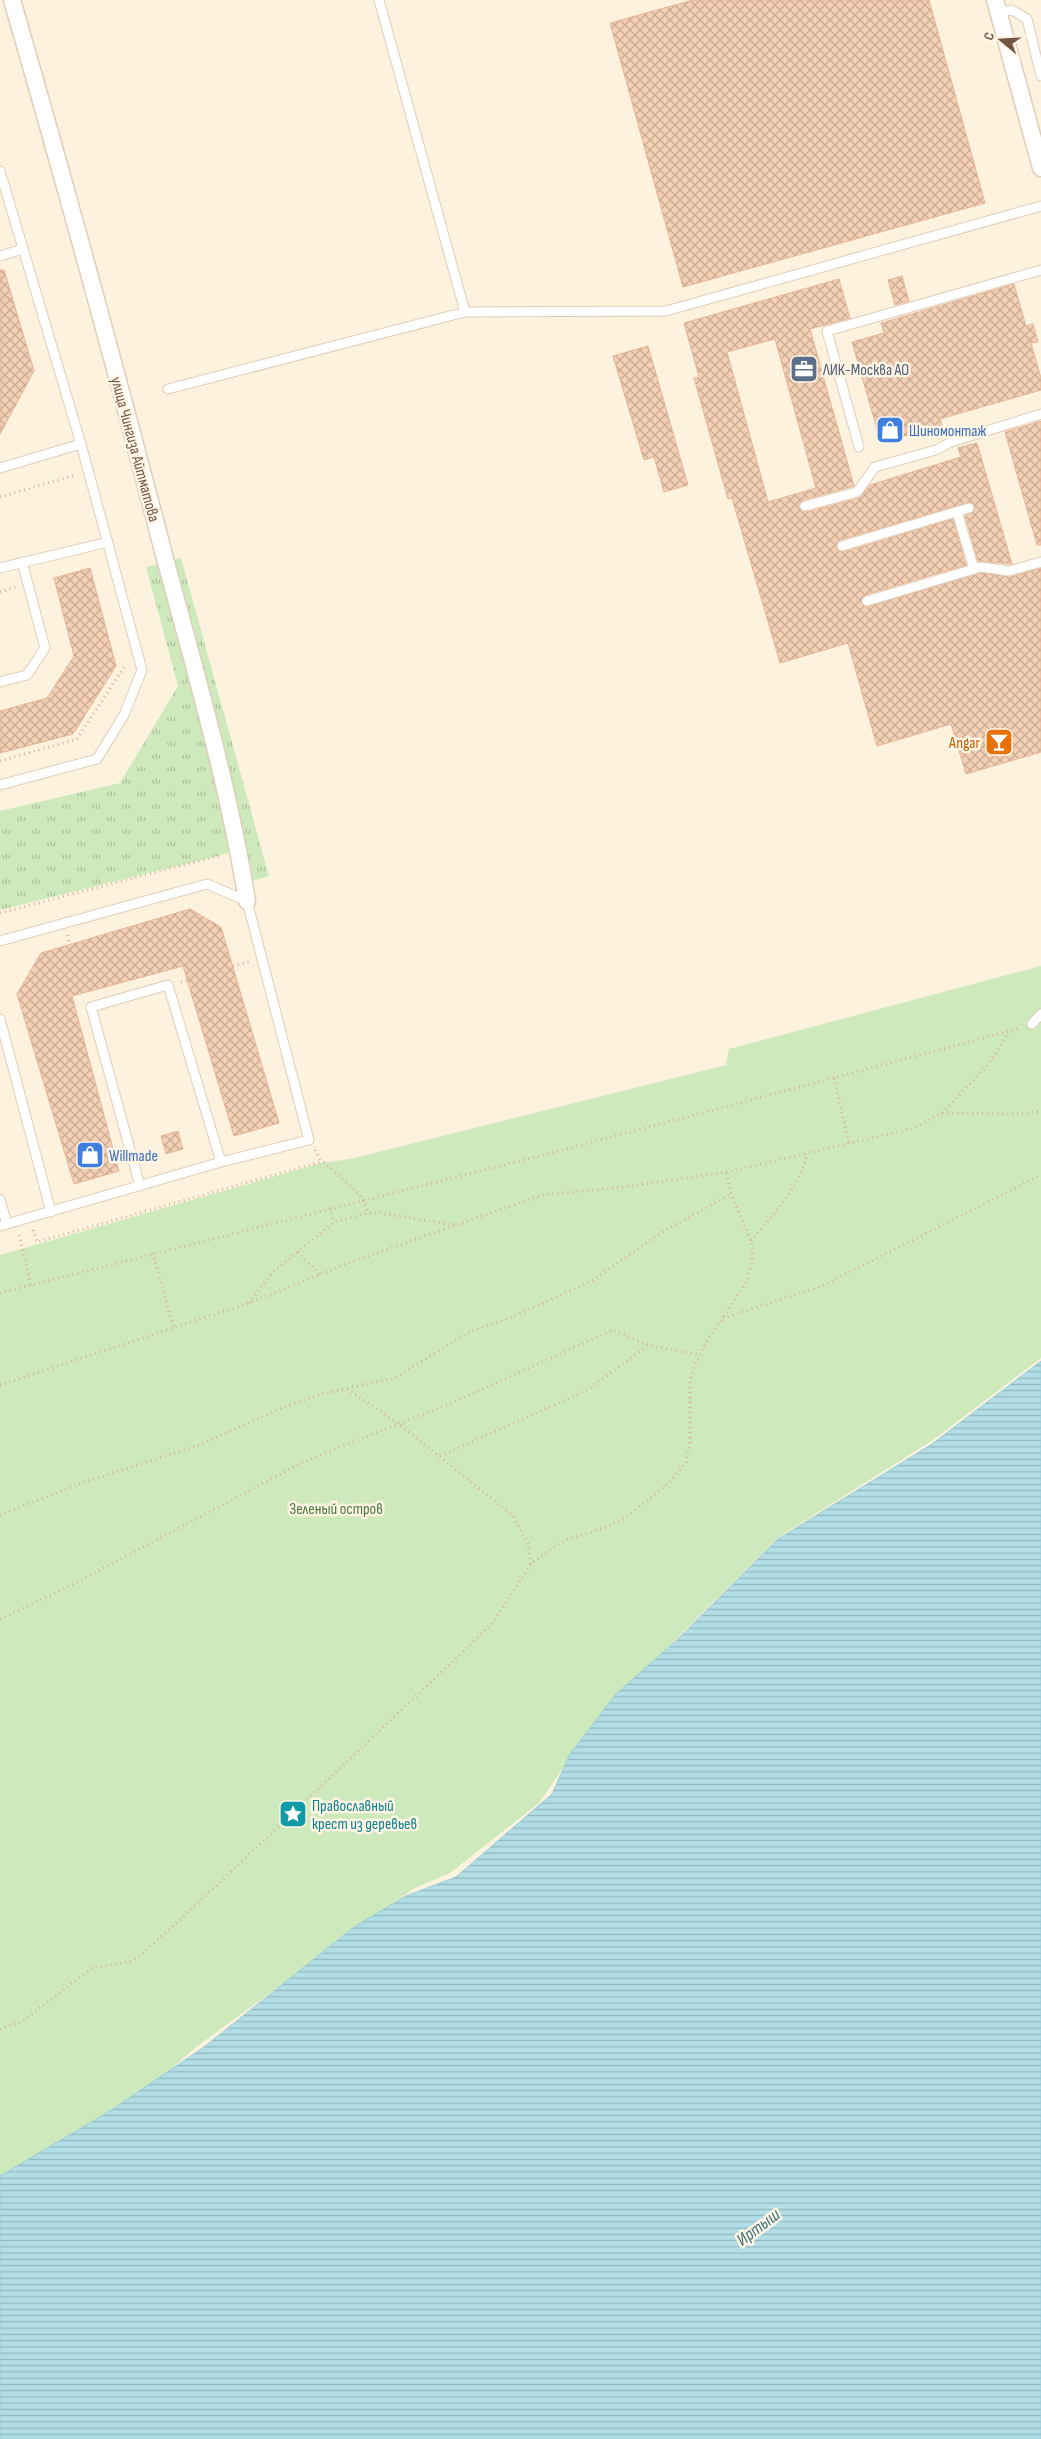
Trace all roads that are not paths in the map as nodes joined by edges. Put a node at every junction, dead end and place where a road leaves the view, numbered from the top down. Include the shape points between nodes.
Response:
1 (12, 0) edge
2 (379, 0) edge
3 (997, 6) edge
4 (1041, 76) edge
5 (1041, 168) edge
6 (0, 172) edge
7 (1041, 206) edge
8 (23, 249) junction
9 (0, 256) edge
10 (1041, 270) edge
11 (464, 312) junction
12 (168, 389) dead end
13 (1041, 414) edge
14 (81, 444) junction
15 (859, 447) dead end
16 (0, 468) edge
17 (805, 506) dead end
18 (969, 508) dead end
19 (957, 512) junction
20 (108, 542) junction
21 (842, 546) dead end
22 (22, 562) junction
23 (1041, 562) edge
24 (0, 568) edge
25 (974, 569) junction
26 (867, 601) dead end
27 (0, 682) edge
28 (0, 785) edge
29 (247, 901) junction
30 (0, 941) edge
31 (1041, 1014) edge
32 (0, 1019) edge
33 (1032, 1024) road end
34 (221, 1162) junction
35 (140, 1186) junction
36 (0, 1200) edge
37 (51, 1212) junction
38 (3, 1225) edge

1 - 29 street, улица Чингиза Айтматова via 124,400 229,801
2 - 11 lane
3 - 4 lane via 1027,19
3 - 5 street
6 - 8 lane
7 - 11 lane via 666,311
8 - 9 lane
8 - 14 lane
10 - 15 lane via 827,331
11 - 12 lane
13 - 17 lane via 875,467 857,492
14 - 16 lane
14 - 20 lane
18 - 19 lane
19 - 21 lane
19 - 25 lane
20 - 22 lane
20 - 28 lane via 142,670 124,715 97,759
22 - 24 lane
22 - 27 lane via 44,648 27,675
23 - 25 lane via 1009,571
25 - 26 lane
29 - 30 lane via 207,884
29 - 34 lane via 309,1140
31 - 33 lane
32 - 37 lane
34 - 35 lane
34 - 35 lane via 168,985 91,1007
35 - 37 lane
36 - 38 lane
37 - 38 lane

